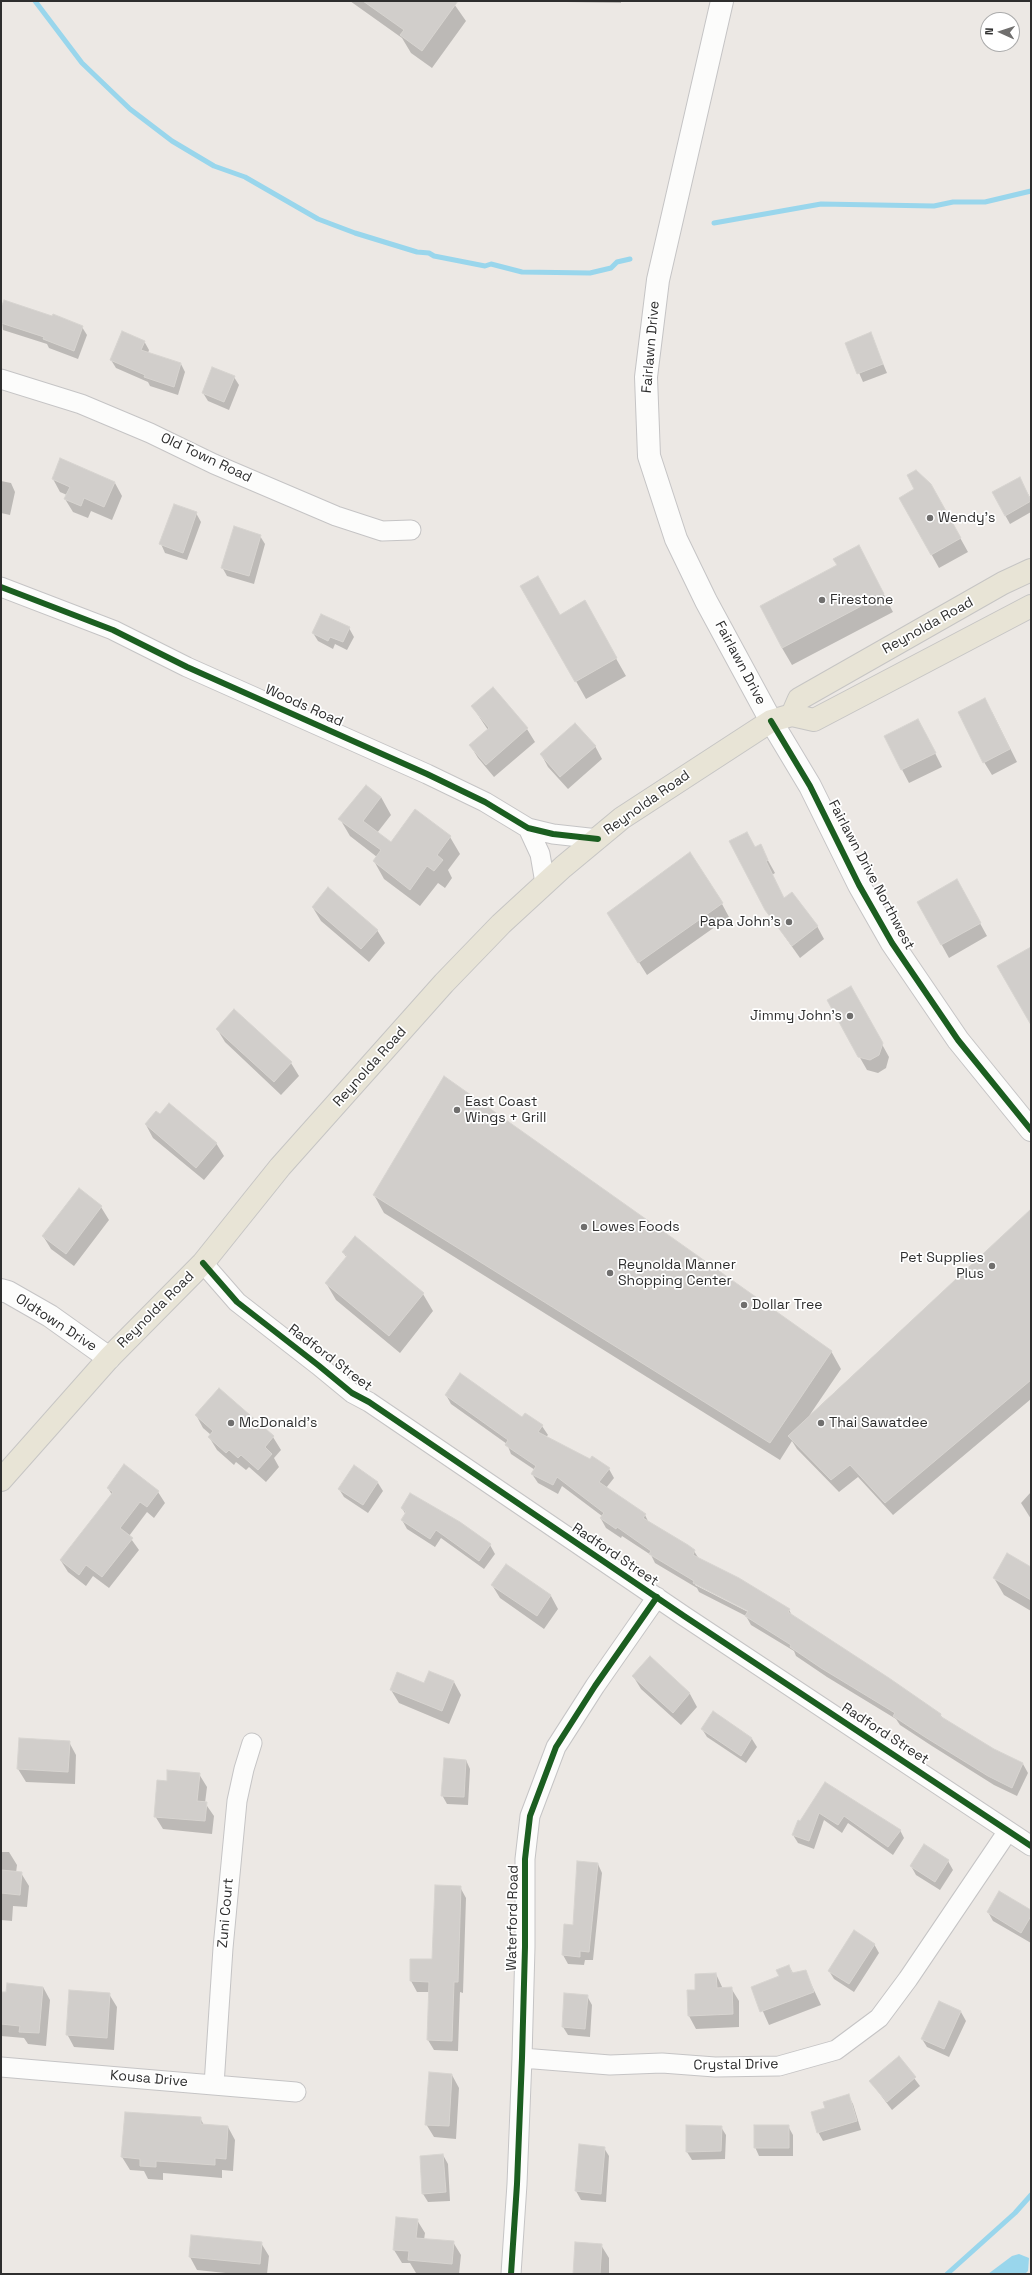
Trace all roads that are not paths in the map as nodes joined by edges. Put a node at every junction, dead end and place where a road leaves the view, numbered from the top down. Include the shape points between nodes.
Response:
1 (722, 1) edge
2 (1, 379) edge
3 (411, 530) dead end
4 (1031, 570) edge
5 (1, 587) edge
6 (1031, 606) edge
7 (792, 715) junction
8 (771, 721) junction
9 (528, 828) junction
10 (598, 838) junction
11 (546, 883) junction
12 (1031, 1130) edge
13 (204, 1263) junction
14 (1, 1290) edge
15 (109, 1358) junction
16 (1, 1480) edge
17 (657, 1598) junction
18 (252, 1743) dead end
19 (1008, 1831) junction
20 (1031, 1846) edge
21 (522, 2058) junction
22 (1, 2067) edge
23 (214, 2085) junction
24 (296, 2092) dead end
25 (511, 2274) edge

1 - 8 main road, Fairlawn Drive via 658,280 646,377 649,456 676,539 706,601
2 - 3 street, Old Town Road via 81,404 123,421 336,516 382,530
4 - 7 main road, Reynolda Road via 1003,583 799,699
5 - 9 street, Woods Road via 113,630 187,667 427,774 485,802
6 - 7 main road, Reynolda Road via 814,720
7 - 8 main road, Reynolda Road
8 - 10 main road, Reynolda Road via 628,814
8 - 12 main road, Fairlawn Drive Northwest via 807,779 859,885 892,943 958,1040
9 - 10 street, Woods Road
9 - 11 street via 540,854
10 - 11 main road, Reynolda Road
11 - 13 main road, Reynolda Road via 501,924 444,983 280,1167
13 - 15 main road, Reynolda Road
13 - 17 street, Radford Street via 237,1302 352,1393 375,1406
14 - 15 main road, Oldtown Drive via 50,1316
15 - 16 main road, Reynolda Road
17 - 19 street, Radford Street
17 - 21 street, Waterford Road via 556,1747 530,1816 526,1859
18 - 23 street, Zuni Court via 237,1802 223,1948
19 - 20 street, Radford Street
19 - 21 street, Crystal Drive via 908,1980 879,2018 836,2050 779,2066 716,2067 662,2063 610,2065
21 - 25 street, Waterford Road
22 - 23 street, Kousa Drive
23 - 24 street, Kousa Drive

